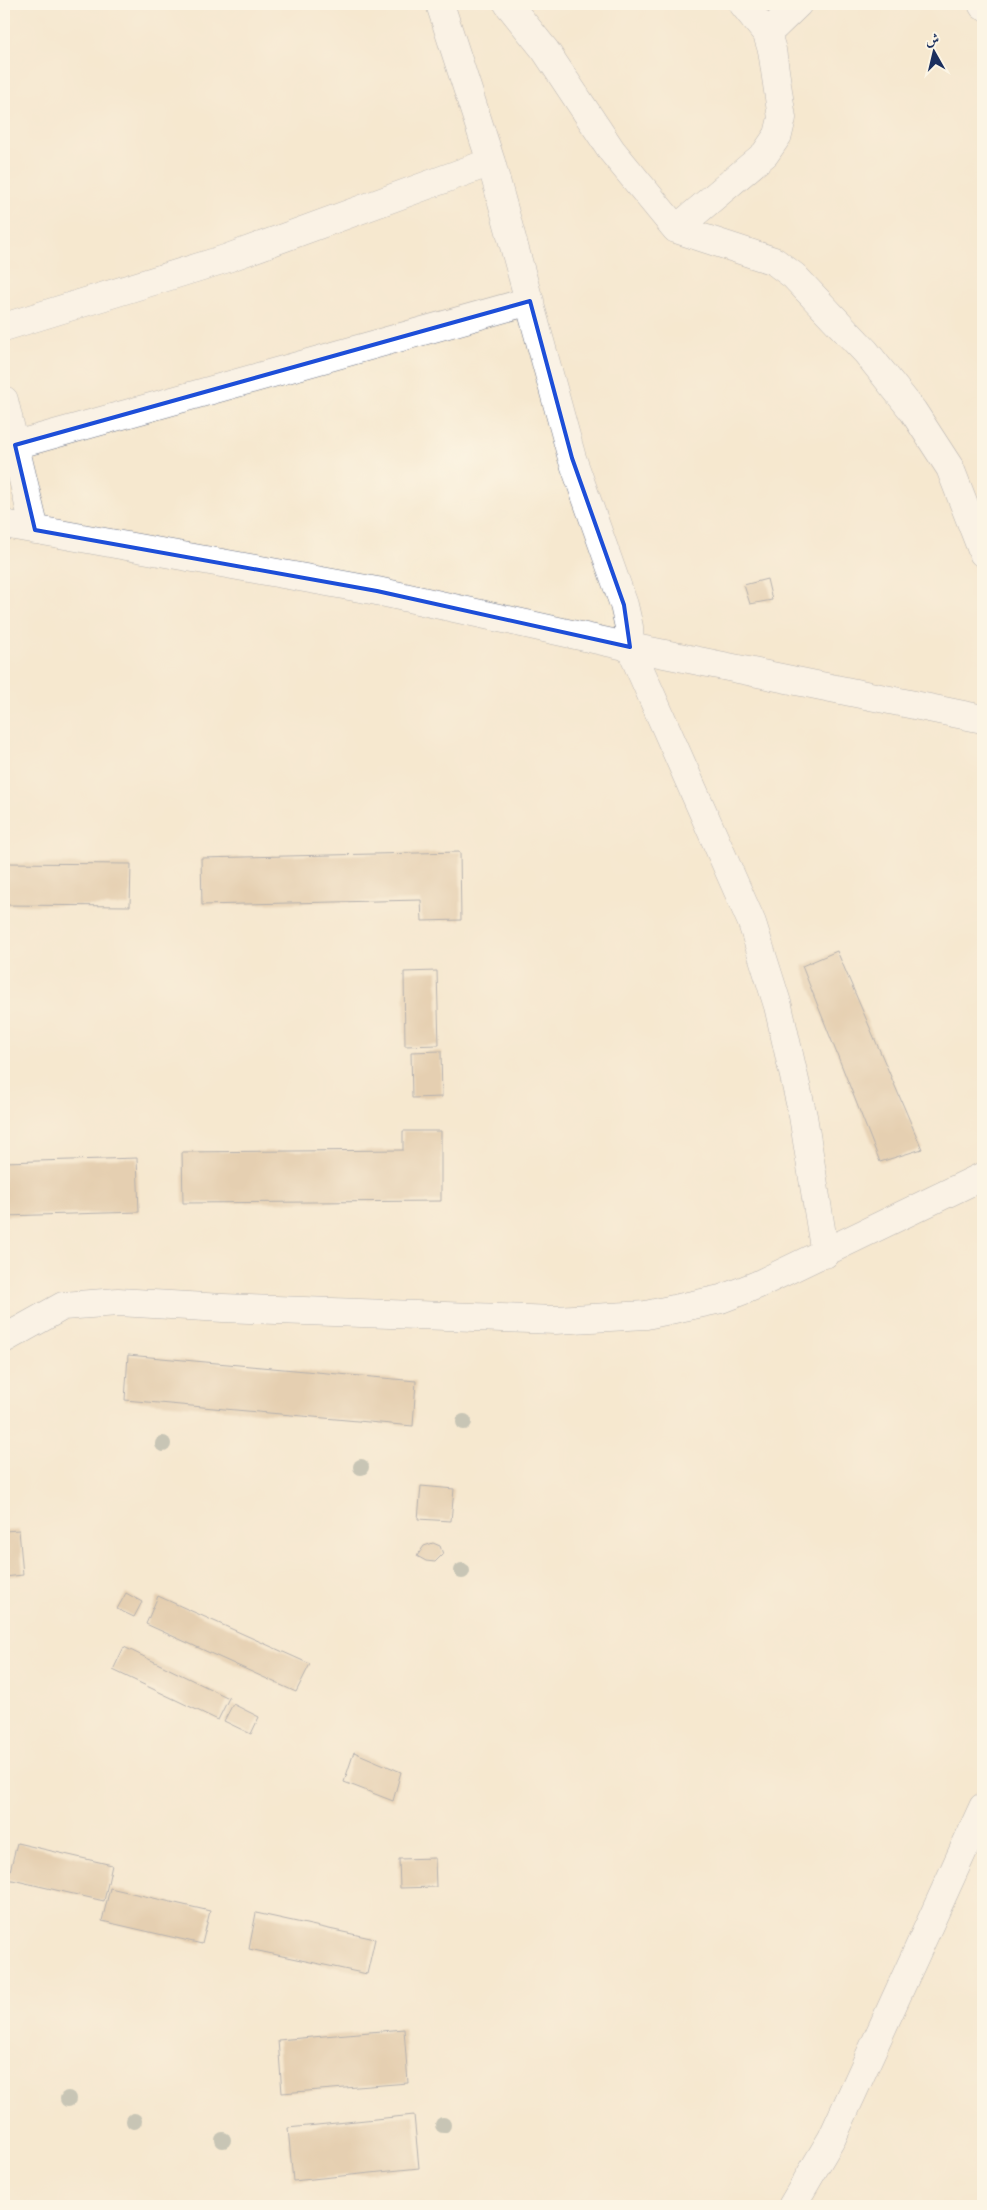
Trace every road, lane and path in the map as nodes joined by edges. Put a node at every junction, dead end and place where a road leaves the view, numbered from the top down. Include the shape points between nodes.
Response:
1 (440, 4) edge
2 (508, 4) edge
3 (743, 4) edge
4 (798, 4) edge
5 (767, 34) junction
6 (491, 162) junction
7 (676, 229) junction
8 (530, 302) junction
9 (4, 327) edge
10 (4, 400) edge
11 (15, 445) junction
12 (4, 524) edge
13 (35, 530) junction
14 (983, 553) edge
15 (630, 647) junction
16 (983, 720) edge
17 (983, 1176) edge
18 (825, 1254) junction
19 (4, 1339) edge
20 (983, 1807) edge
21 (792, 2206) edge

1 - 6 street
2 - 7 street via 545,50 612,150
3 - 5 street
4 - 5 street
5 - 7 street via 782,118 778,135 765,154
6 - 8 street
6 - 9 street via 224,259
7 - 14 street via 774,261 794,276 859,345 912,411 950,468
8 - 11 street
8 - 15 street via 572,458 624,605
10 - 11 street
11 - 13 street
12 - 13 street
13 - 15 street via 377,591
15 - 16 street
15 - 18 street via 752,923 778,1006 804,1116
17 - 18 street
18 - 19 street via 721,1299 646,1315 555,1320 118,1302 63,1306
20 - 21 street via 832,2138

